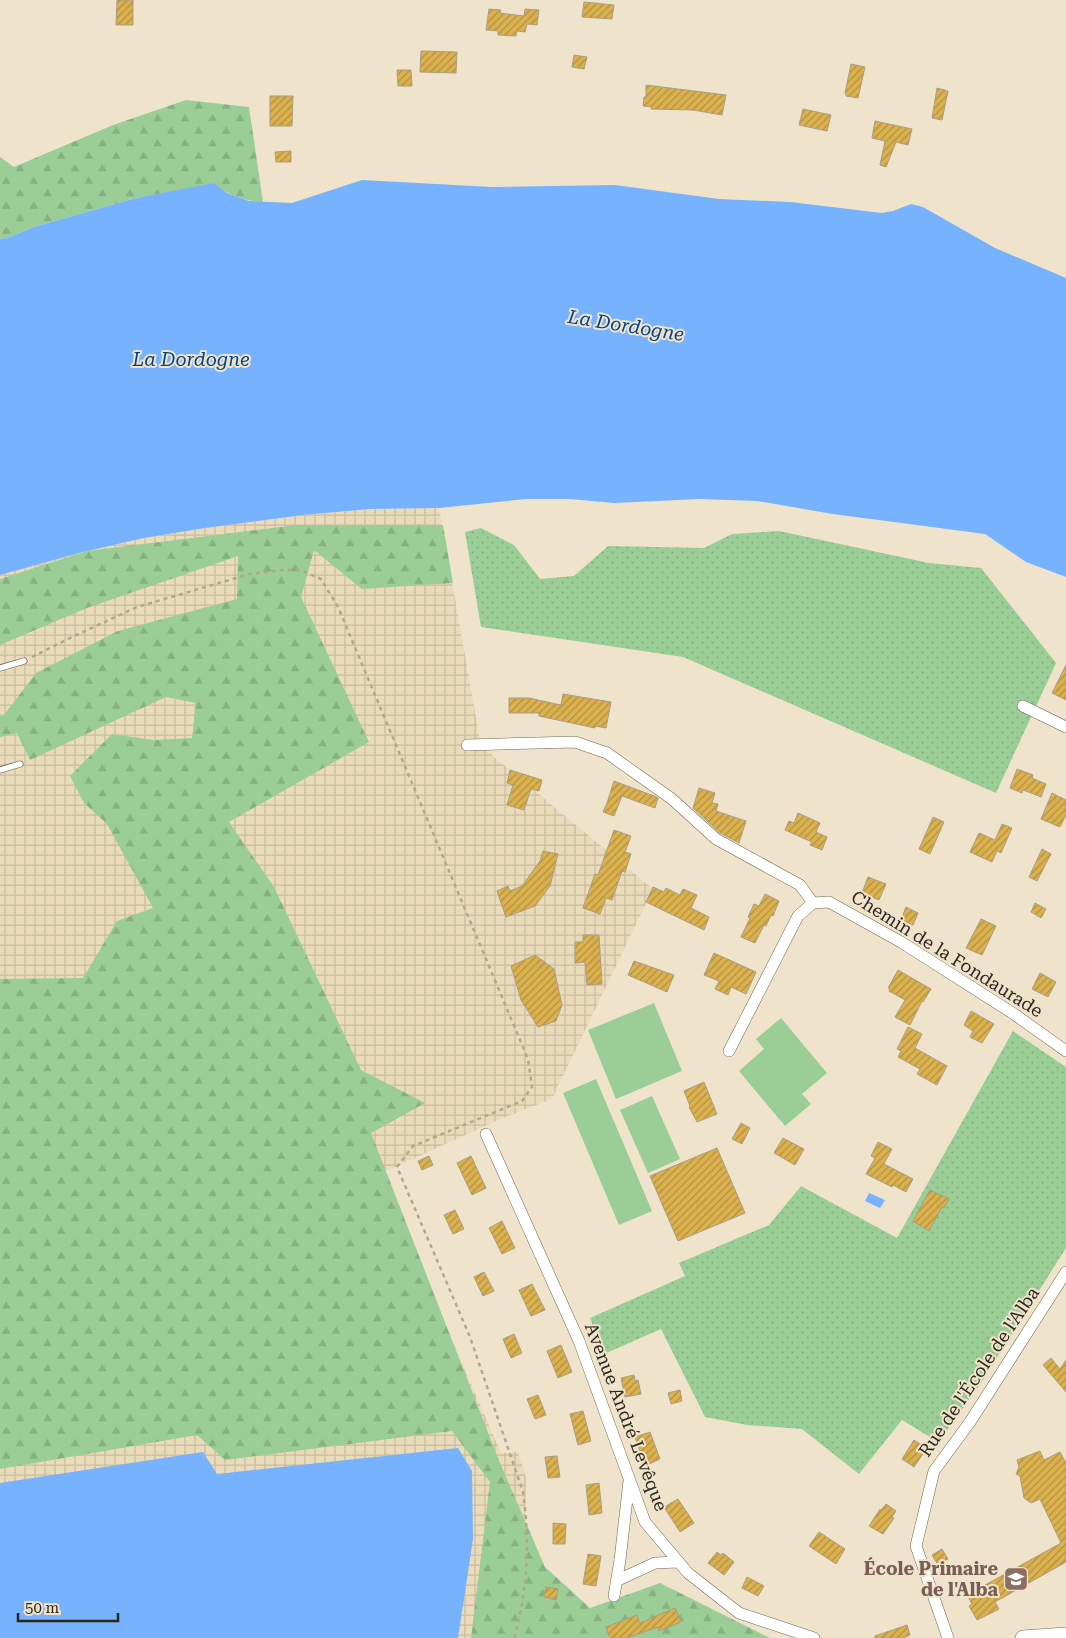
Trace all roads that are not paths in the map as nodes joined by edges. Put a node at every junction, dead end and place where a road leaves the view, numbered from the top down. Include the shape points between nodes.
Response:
1 (24, 661) road end
2 (0, 668) edge
3 (1023, 706) dead end
4 (1066, 726) edge
5 (467, 745) dead end
6 (20, 764) dead end
7 (0, 770) edge
8 (814, 903) junction
9 (729, 1051) dead end
10 (1066, 1051) edge
11 (486, 1134) dead end
12 (1066, 1272) edge
13 (630, 1477) junction
14 (678, 1562) junction
15 (616, 1581) junction
16 (614, 1596) dead end
17 (1066, 1634) edge
18 (814, 1638) edge
19 (948, 1638) edge
20 (1023, 1638) edge

1 - 2 lane
3 - 4 street
5 - 8 street via 575,742 607,753 672,800 716,839 800,885
6 - 7 lane
8 - 9 street via 798,916
8 - 10 street, Chemin de la Fondaurade via 829,902 902,942
11 - 13 street, Avenue André Levêque via 579,1341
12 - 19 street, Rue de l'École de l'Alba via 970,1422 934,1471 916,1546
13 - 14 street, Avenue André Levêque via 645,1522
13 - 15 street
14 - 15 street via 655,1563
14 - 18 street, Avenue André Levêque via 739,1613
15 - 16 street
17 - 20 main road

